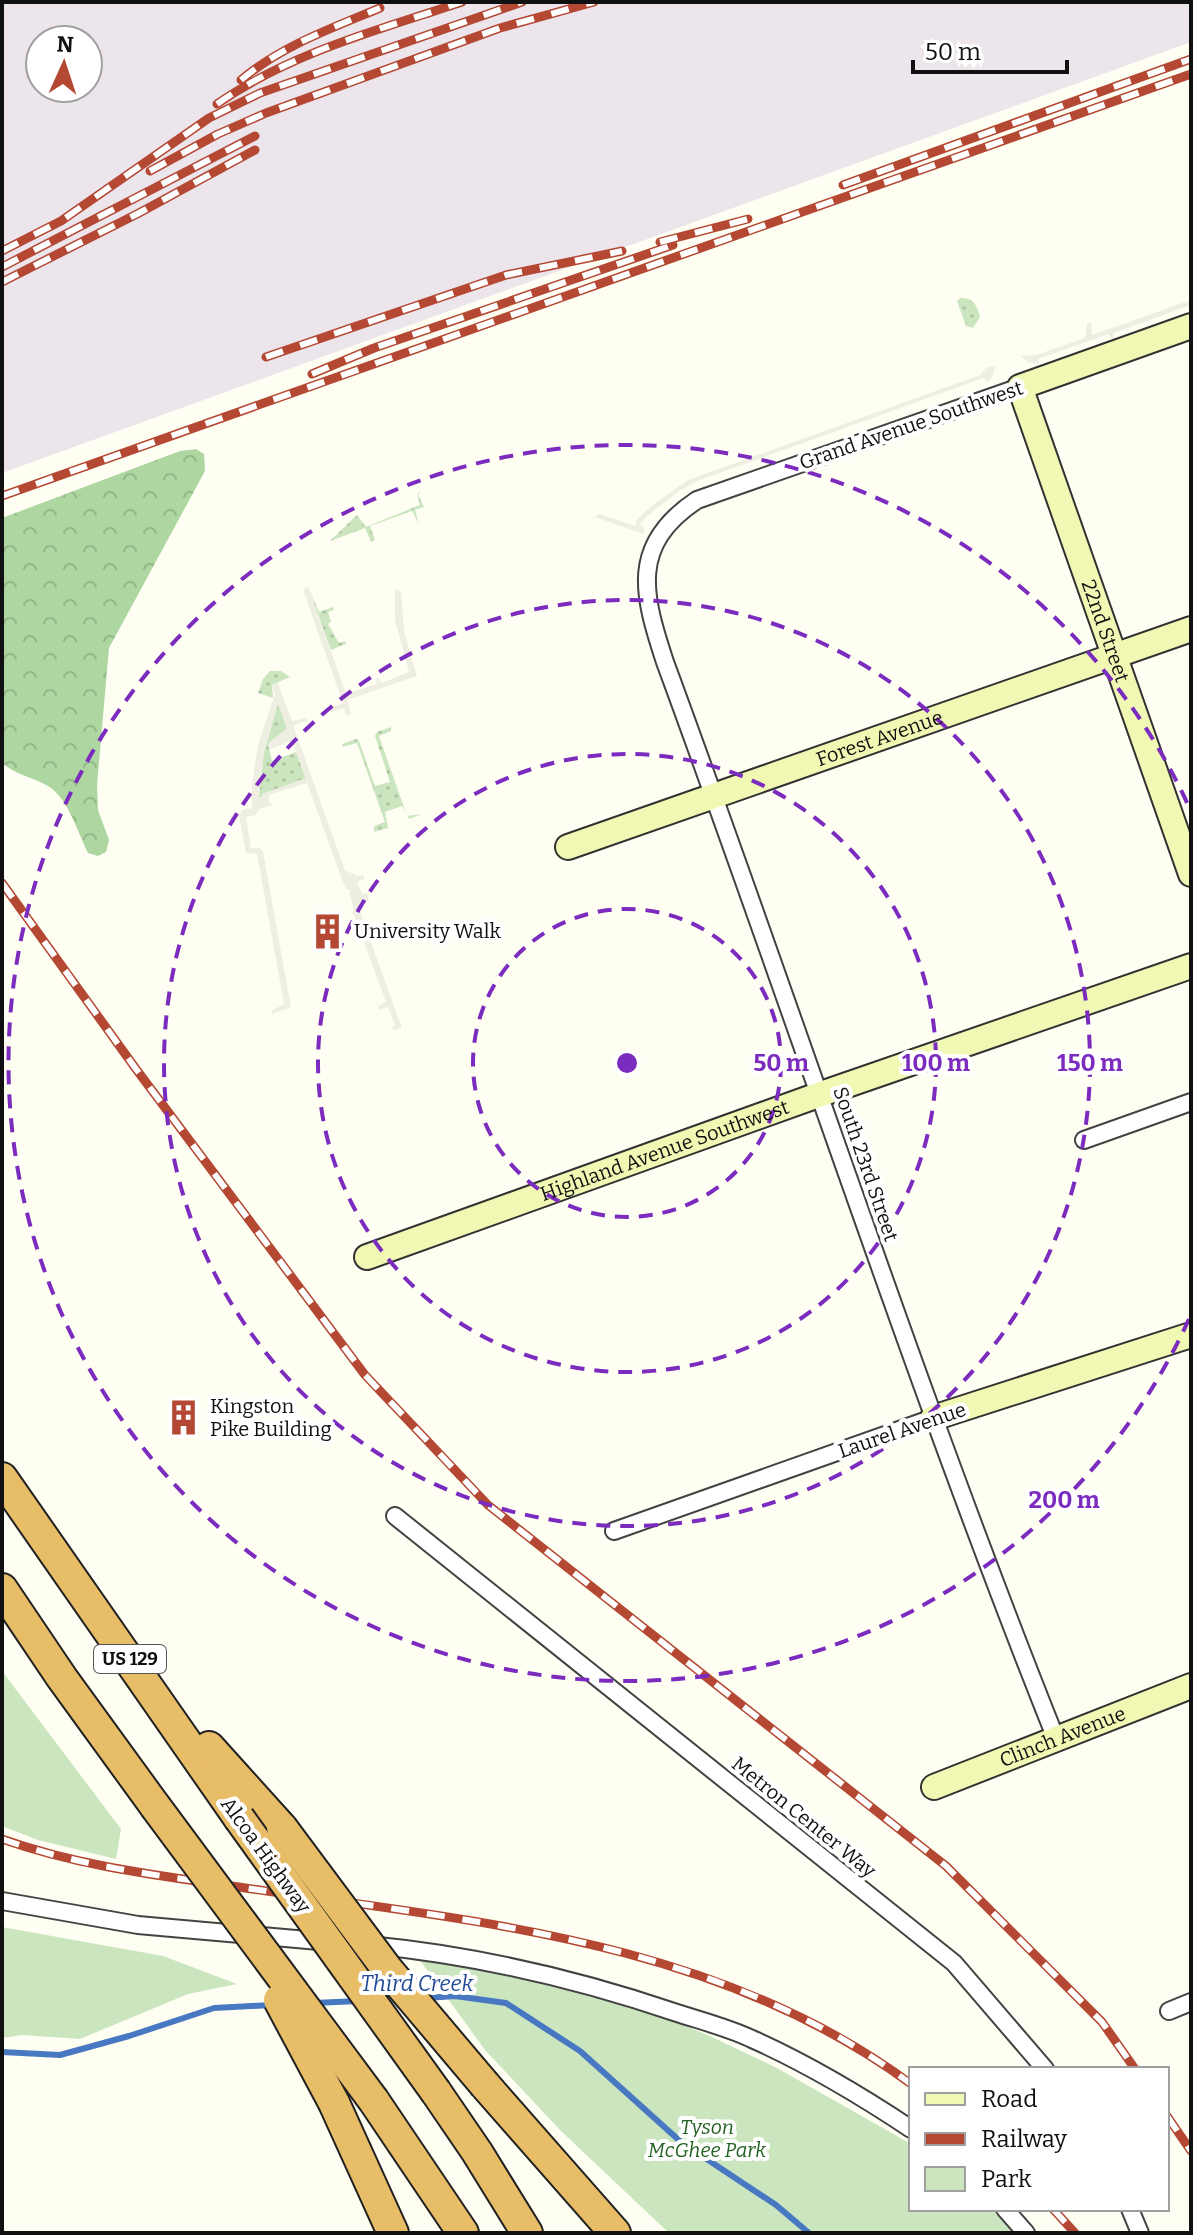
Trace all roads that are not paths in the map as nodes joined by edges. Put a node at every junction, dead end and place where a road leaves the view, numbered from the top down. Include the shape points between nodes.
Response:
1 (1191, 326) edge
2 (1020, 387) junction
3 (652, 551) joint
4 (1191, 629) edge
5 (1115, 656) junction
6 (715, 796) junction
7 (568, 847) dead end
8 (1191, 874) edge
9 (1191, 966) edge
10 (821, 1094) junction
11 (1191, 1102) edge
12 (1084, 1140) dead end
13 (367, 1257) dead end
14 (1191, 1335) edge
15 (933, 1418) junction
16 (2, 1478) edge
17 (395, 1516) dead end
18 (614, 1531) dead end
19 (2, 1589) edge
20 (1191, 1686) edge
21 (153, 1692) junction
22 (1056, 1739) junction
23 (934, 1787) dead end
24 (2, 1901) edge
25 (235, 1917) junction
26 (1191, 2002) edge
27 (1169, 2011) dead end
28 (1043, 2067) edge
29 (909, 2128) edge
30 (1007, 2211) edge
31 (1131, 2211) edge
32 (393, 2233) edge
33 (463, 2233) edge
34 (527, 2233) edge
35 (615, 2233) edge
36 (1026, 2233) edge
37 (1140, 2233) edge

1 - 2 street, Grand Avenue Southwest
2 - 3 street, Grand Avenue Southwest via 697,500 676,514
2 - 5 street, 22nd Street
3 - 6 street, South 23rd Street via 646,596 653,625
4 - 5 street, Forest Avenue
5 - 6 street, Forest Avenue
5 - 8 street, 22nd Street
6 - 7 street, Forest Avenue
6 - 10 street, South 23rd Street
9 - 10 street, Highland Avenue Southwest
10 - 13 street, Highland Avenue Southwest
10 - 15 street, South 23rd Street
11 - 12 street
14 - 15 street, Laurel Avenue
15 - 18 street, Laurel Avenue
15 - 22 street, South 23rd Street
16 - 21 highway, Alcoa Highway / US 129
17 - 28 street, Metron Center Way via 954,1963
19 - 25 highway, US 129, bridge
20 - 22 street, Clinch Avenue
21 - 34 highway, Alcoa Highway / US 129, bridge via 436,2092
21 - 35 highway, bridge via 176,1710 282,1828 387,1969
22 - 23 street, Clinch Avenue
24 - 29 street via 138,1925 430,1951 589,1985 750,2038 857,2093
25 - 32 highway, bridge via 334,2103
25 - 33 highway, US 129, bridge via 374,2101
26 - 27 street
30 - 36 street
31 - 37 street

